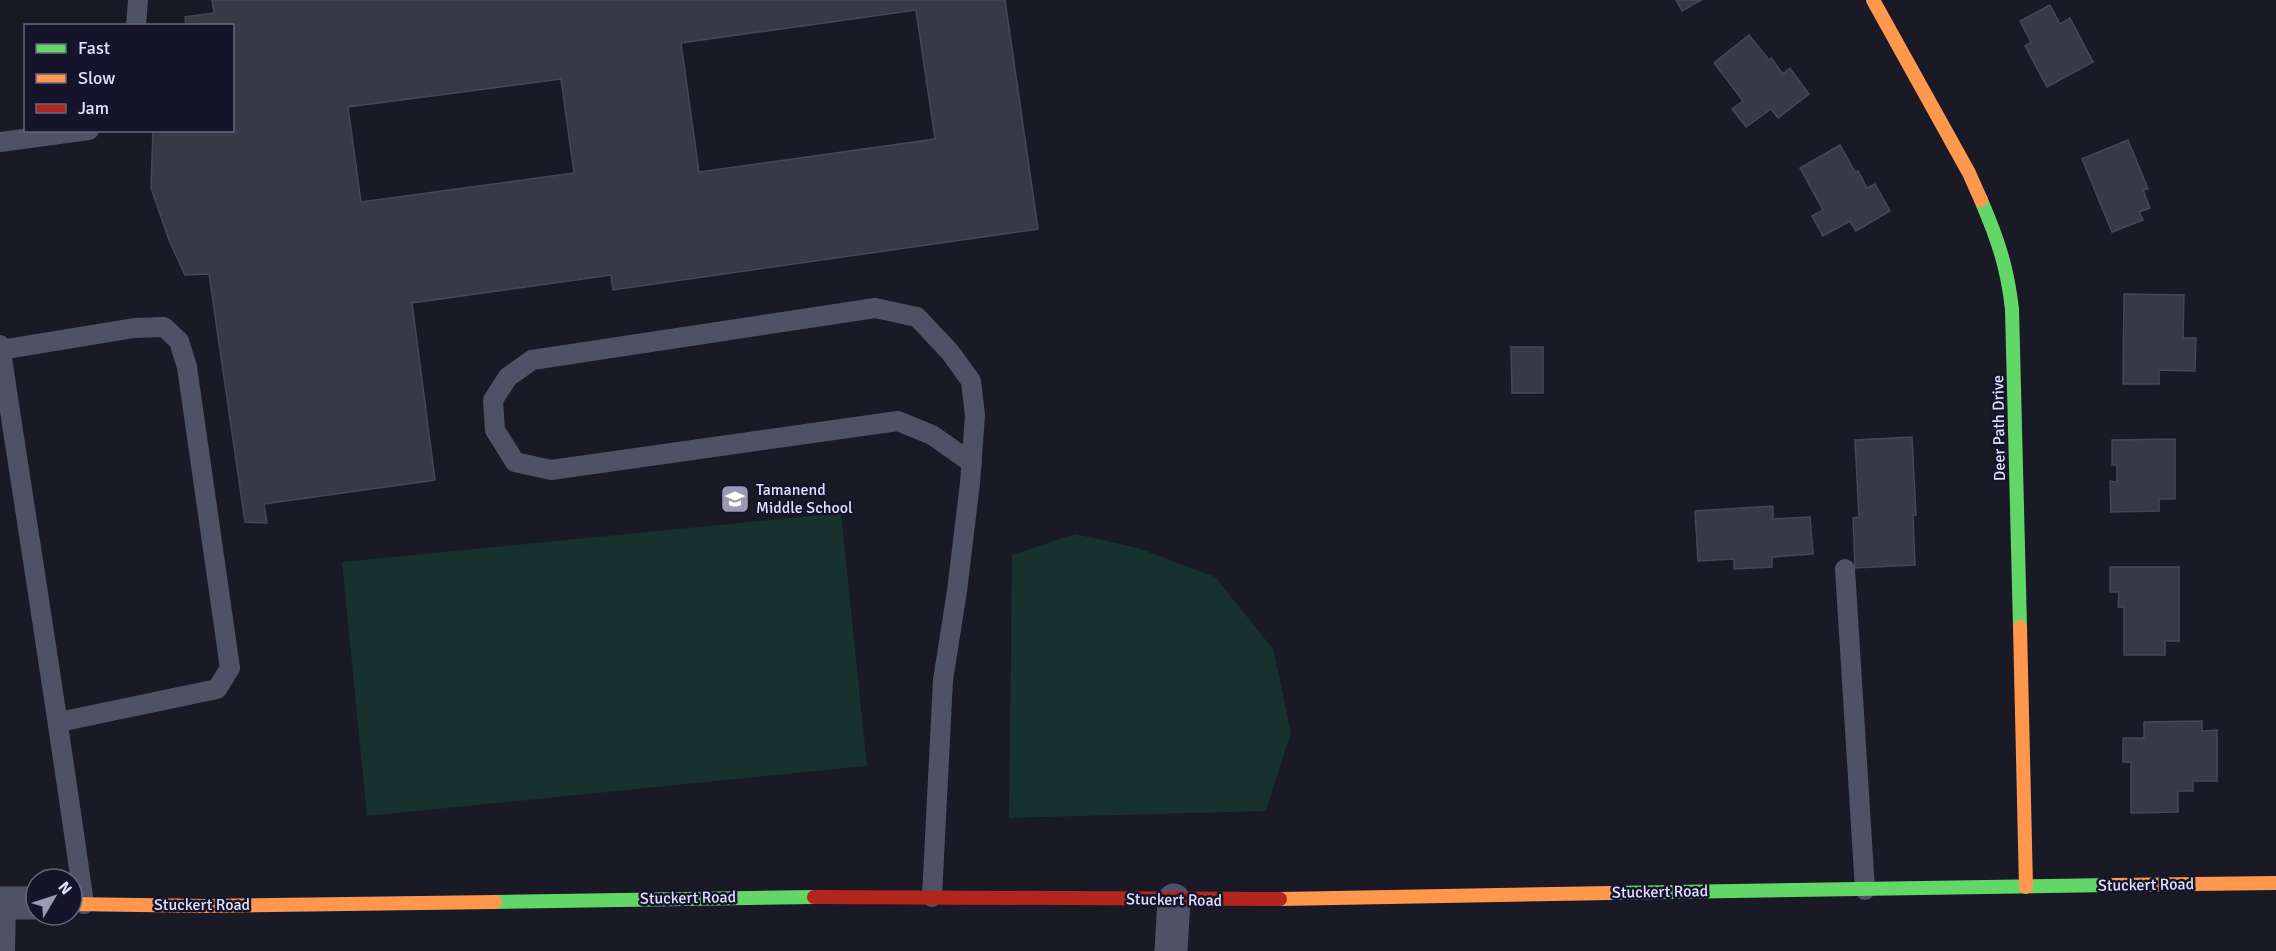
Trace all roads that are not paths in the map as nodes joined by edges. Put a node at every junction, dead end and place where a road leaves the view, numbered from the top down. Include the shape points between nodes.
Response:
1 (138, 0) edge
2 (1873, 0) edge
3 (136, 24) edge
4 (73, 132) edge
5 (0, 142) edge
6 (0, 345) edge
7 (1, 350) edge
8 (972, 463) junction
9 (1845, 569) dead end
10 (59, 722) junction
11 (74, 867) edge
12 (2276, 883) edge
13 (2026, 887) junction
14 (1865, 890) junction
15 (932, 897) junction
16 (1174, 900) junction
17 (14, 903) edge
18 (84, 904) edge
19 (5, 951) edge
20 (1171, 951) edge

1 - 3 lane
2 - 13 street, Deer Path Drive via 1969,173 2008,274
4 - 5 lane
6 - 7 lane
7 - 10 lane
7 - 10 lane via 134,328 164,327 179,341 187,367 230,668 217,689
8 - 8 lane via 975,415 971,381 917,317 875,308 532,360 508,377 493,400 495,430 515,462 551,470 897,422 932,435
8 - 15 lane via 942,680
9 - 14 lane
10 - 11 lane
12 - 13 street, Stuckert Road
13 - 14 street, Stuckert Road
14 - 16 street, Stuckert Road
15 - 16 street, Stuckert Road
15 - 18 street, Stuckert Road
16 - 20 street
17 - 19 lane

